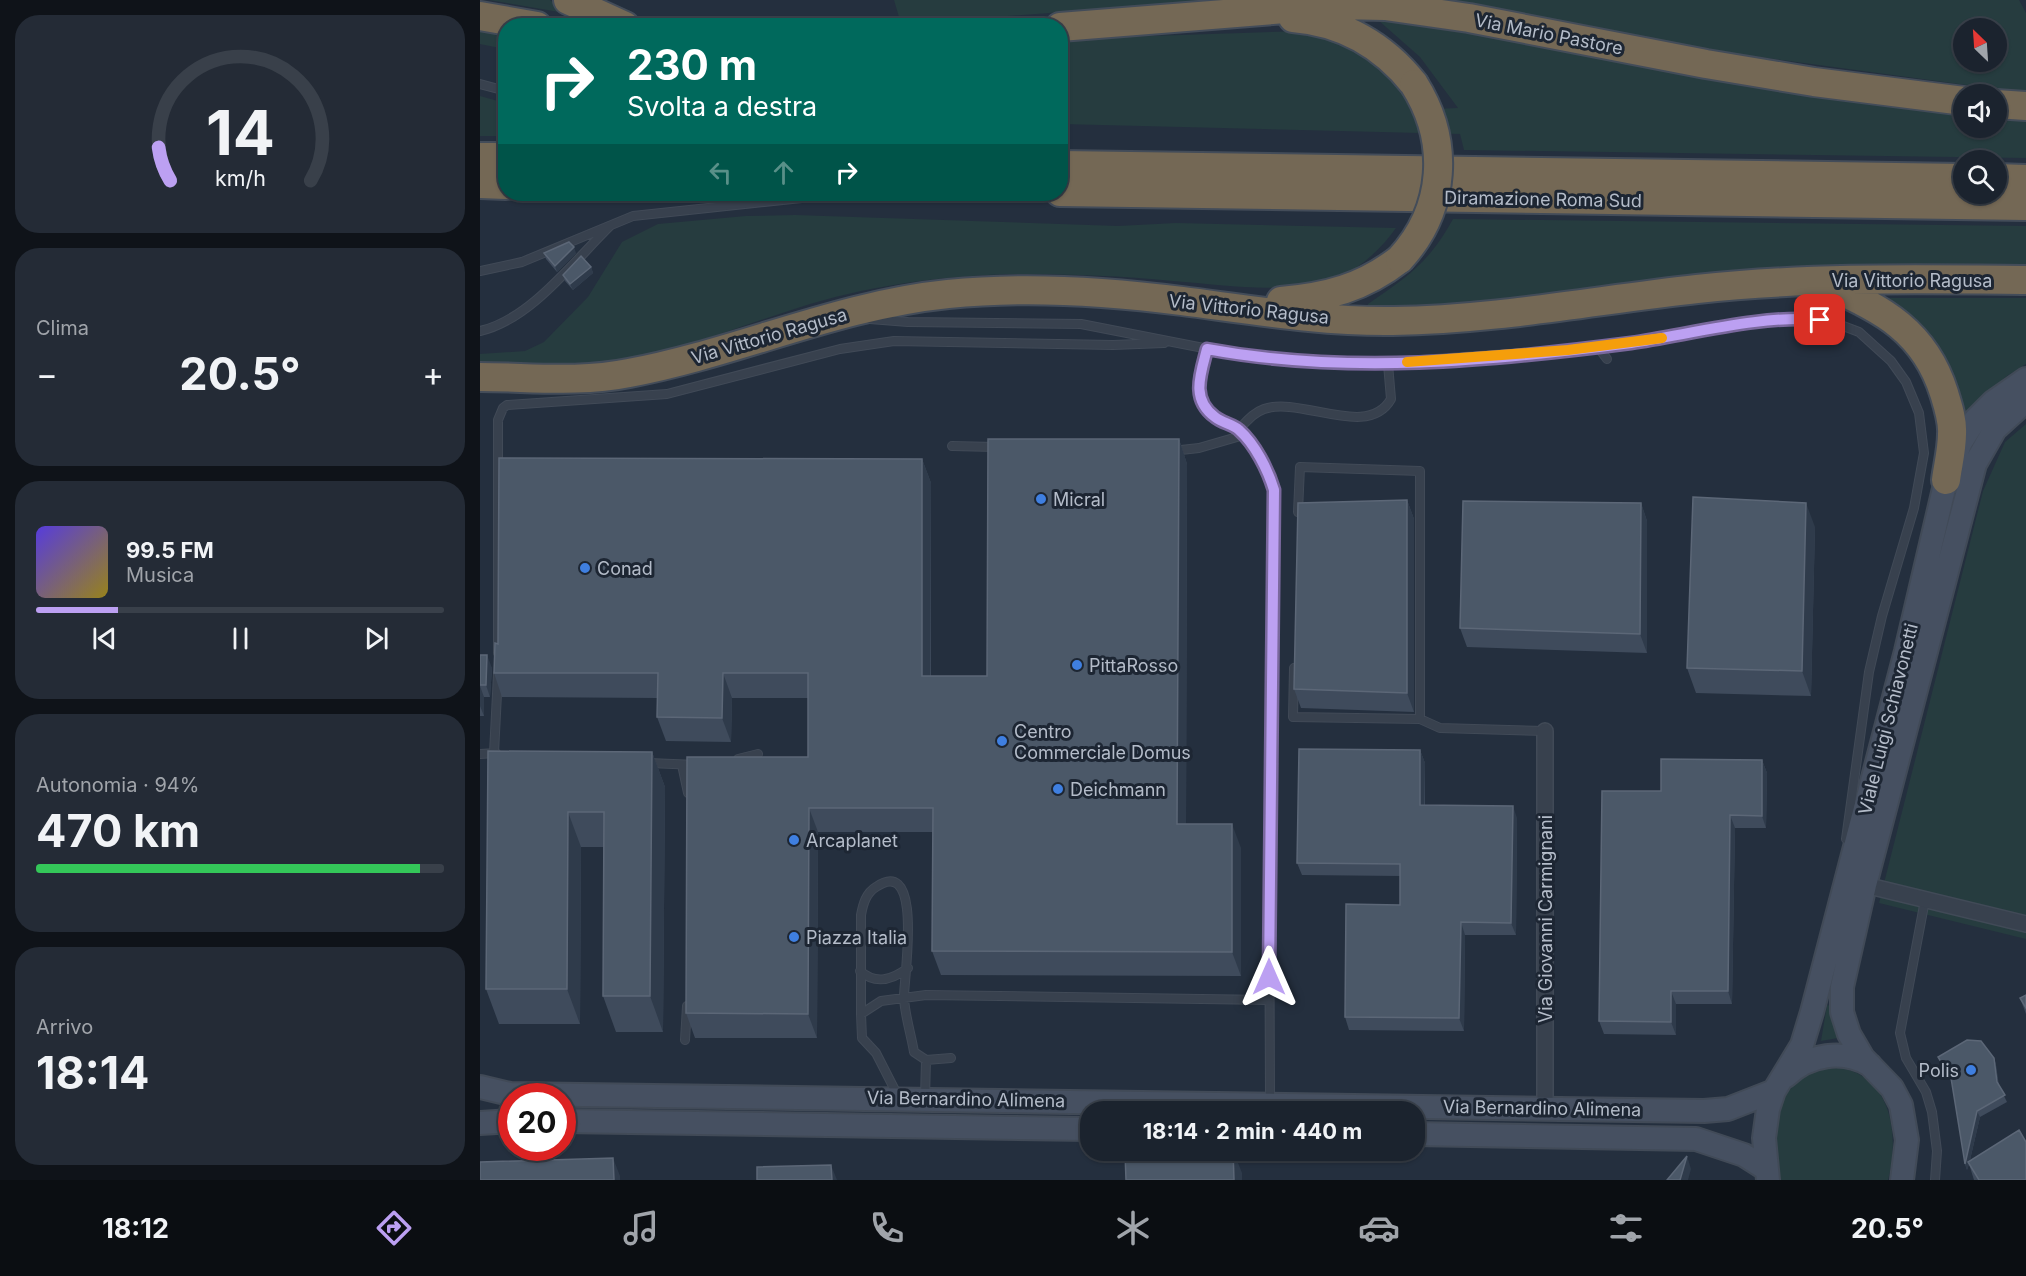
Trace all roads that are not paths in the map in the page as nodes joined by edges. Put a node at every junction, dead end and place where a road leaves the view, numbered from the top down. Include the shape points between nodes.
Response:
1 (568, 0) edge
2 (1228, 14) junction
3 (480, 16) edge
4 (607, 18) edge
5 (498, 19) edge
6 (1068, 26) edge
7 (480, 84) edge
8 (498, 89) edge
9 (1953, 100) edge
10 (2007, 105) edge
11 (2026, 106) edge
12 (480, 157) edge
13 (498, 157) edge
14 (1068, 165) edge
15 (1953, 178) edge
16 (2007, 178) edge
17 (2026, 179) edge
18 (480, 184) edge
19 (498, 185) edge
20 (1068, 192) edge
21 (770, 201) edge
22 (2026, 206) edge
23 (613, 222) junction
24 (480, 272) edge
25 (1814, 280) junction
26 (2026, 280) edge
27 (1210, 305) junction
28 (842, 315) junction
29 (480, 331) edge
30 (1173, 342) junction
31 (1598, 346) junction
32 (1207, 349) junction
33 (1607, 359) dead end
34 (1388, 364) junction
35 (480, 376) edge
36 (509, 377) junction
37 (2026, 379) edge
38 (480, 401) edge
39 (2026, 401) edge
40 (1241, 432) junction
41 (952, 446) dead end
42 (999, 447) edge
43 (1165, 451) edge
44 (1946, 480) junction
45 (1298, 527) edge
46 (1295, 657) edge
47 (1420, 719) junction
48 (1545, 730) joint
49 (494, 753) junction
50 (504, 753) edge
51 (480, 754) edge
52 (758, 754) edge
53 (733, 760) edge
54 (639, 763) edge
55 (704, 764) edge
56 (682, 765) junction
57 (689, 802) edge
58 (1865, 885) junction
59 (1925, 900) junction
60 (1838, 912) junction
61 (2026, 924) edge
62 (908, 968) junction
63 (860, 971) junction
64 (904, 997) junction
65 (687, 998) edge
66 (1269, 1000) junction
67 (861, 1014) junction
68 (685, 1040) dead end
69 (951, 1058) dead end
70 (926, 1060) junction
71 (1870, 1065) junction
72 (1777, 1085) junction
73 (480, 1087) edge
74 (900, 1098) junction
75 (925, 1098) junction
76 (1098, 1101) edge
77 (1270, 1101) edge
78 (1425, 1106) edge
79 (1545, 1108) junction
80 (576, 1121) edge
81 (498, 1122) edge
82 (480, 1123) edge
83 (1080, 1129) edge
84 (1425, 1134) edge
85 (1768, 1177) edge
86 (1902, 1180) edge
87 (1935, 1180) edge

1 - 4 highway
2 - 6 highway, Via Mario Pastore
2 - 9 highway, Via Mario Pastore via 1337,6 1406,8 1706,64
2 - 27 highway, bridge via 1298,19 1350,32 1387,54 1414,84 1434,125 1439,165 1428,219 1412,246 1366,282 1336,294 1308,299
3 - 5 highway
7 - 8 lane
10 - 11 highway
12 - 13 highway
14 - 15 highway, Diramazione Roma Sud
16 - 17 highway
18 - 19 highway
20 - 22 highway, Diramazione Roma Sud
21 - 23 lane via 660,212
23 - 24 lane via 522,262
23 - 29 lane via 528,307
25 - 26 highway, Via Vittorio Ragusa
25 - 27 highway, Via Vittorio Ragusa via 1414,320 1338,319
25 - 44 highway via 1886,313 1927,355 1941,383 1952,429
27 - 28 highway, Via Vittorio Ragusa via 1107,293 1001,291 916,298
28 - 30 lane via 908,322 1081,324
28 - 36 highway, Via Vittorio Ragusa via 624,374 587,378
30 - 32 lane
30 - 49 lane via 1113,345 894,341 840,349 667,394 507,405 498,420
31 - 33 lane
31 - 34 lane
31 - 60 lane via 1785,319 1830,321 1859,332 1874,344 1891,361 1914,396 1923,432 1921,482 1869,672
32 - 34 lane via 1309,363
32 - 40 lane via 1199,378 1200,398 1214,417
34 - 40 lane via 1391,399 1379,413 1354,417 1273,407 1254,414
35 - 36 highway, Via Vittorio Ragusa
36 - 38 highway
37 - 44 street, Viale Luigi Schiavonetti via 1992,402 1975,420 1961,442
39 - 58 street, Viale Luigi Schiavonetti via 1995,429 1975,464
40 - 43 lane via 1199,448
40 - 66 lane via 1267,470 1276,508
41 - 42 lane
44 - 60 street, Viale Luigi Schiavonetti
45 - 47 lane via 1300,467 1420,471
46 - 47 lane via 1293,717
47 - 48 lane via 1440,728
48 - 79 street, Via Giovanni Carmignani
49 - 50 lane
49 - 51 lane
52 - 53 lane
54 - 56 lane
55 - 56 lane
56 - 57 lane
58 - 59 street
58 - 71 street, Viale Luigi Schiavonetti via 1842,987 1842,1006 1849,1034
59 - 61 street
59 - 87 lane via 1900,1033 1906,1058 1926,1092 1932,1112 1937,1151
60 - 72 street, Viale Luigi Schiavonetti via 1802,1046
62 - 63 lane via 883,981
62 - 63 lane via 909,924 904,893 895,884 885,883 875,887 864,902
62 - 64 lane
63 - 67 lane
64 - 66 lane via 997,994
64 - 67 lane via 873,1004
64 - 70 lane via 914,1052
65 - 68 lane
66 - 77 lane
67 - 74 lane via 861,1038 876,1053
69 - 70 lane
70 - 75 lane
71 - 72 street, Viale Luigi Schiavonetti via 1847,1056 1826,1057 1798,1066
71 - 86 street, Viale Luigi Schiavonetti via 1892,1088 1904,1113 1907,1140
72 - 79 street, Via Bernardino Alimena via 1738,1106 1716,1111
72 - 85 street, Viale Luigi Schiavonetti via 1764,1137
73 - 74 street, Via Bernardino Alimena via 510,1094
74 - 75 street, Via Bernardino Alimena
75 - 76 street, Via Bernardino Alimena
78 - 79 street, Via Bernardino Alimena
80 - 83 street, Via Bernardino Alimena
81 - 82 street
84 - 85 street, Via Bernardino Alimena via 1696,1139 1735,1151

